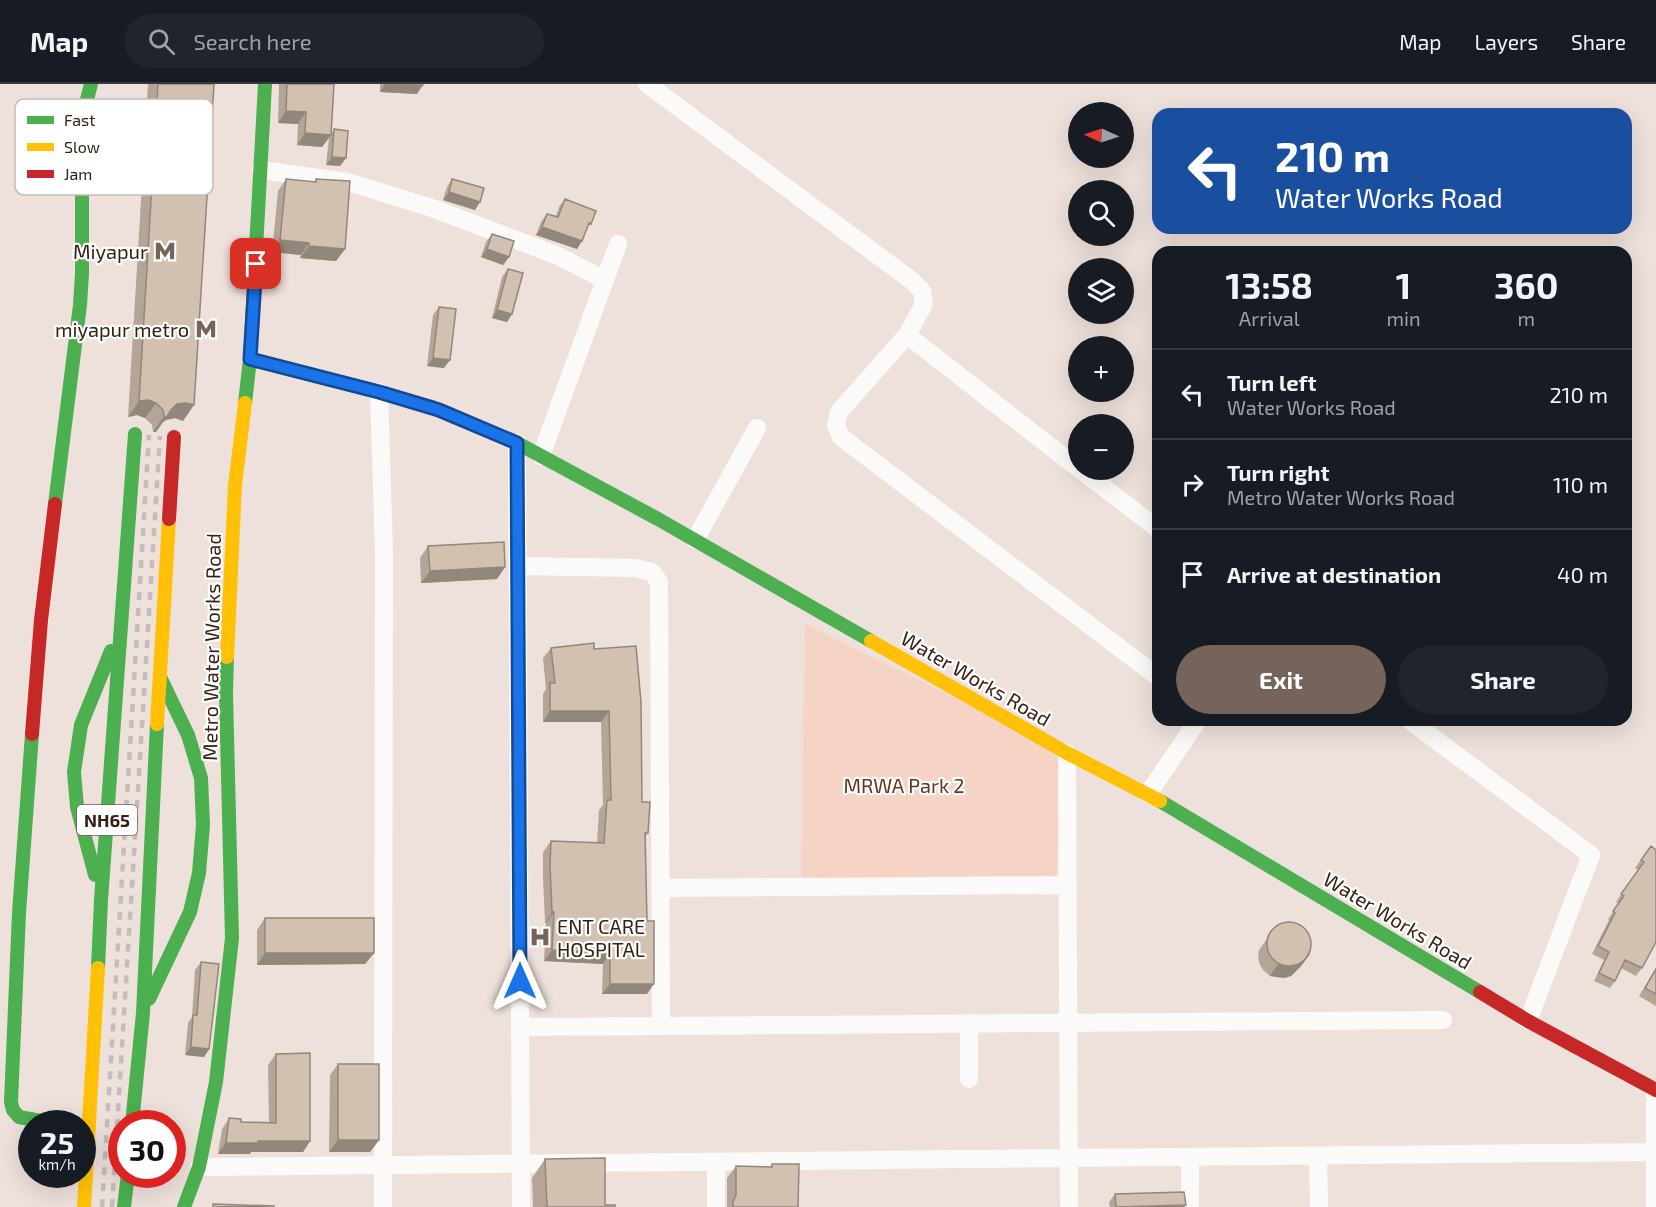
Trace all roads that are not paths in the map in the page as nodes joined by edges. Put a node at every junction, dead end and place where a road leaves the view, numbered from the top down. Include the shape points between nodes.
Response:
1 (91, 84) edge
2 (265, 84) edge
3 (647, 84) edge
4 (87, 99) edge
5 (261, 170) junction
6 (82, 195) edge
7 (618, 244) dead end
8 (605, 280) junction
9 (907, 335) junction
10 (250, 359) junction
11 (379, 392) junction
12 (757, 428) dead end
13 (135, 434) dead end
14 (174, 437) dead end
15 (517, 443) junction
16 (541, 456) junction
17 (1068, 460) edge
18 (1093, 480) edge
19 (1152, 525) edge
20 (695, 540) junction
21 (518, 566) junction
22 (122, 624) junction
23 (1152, 672) edge
24 (159, 675) junction
25 (1194, 726) edge
26 (1417, 726) edge
27 (1067, 753) junction
28 (1148, 794) junction
29 (1068, 885) junction
30 (661, 888) junction
31 (101, 900) junction
32 (142, 1013) junction
33 (1443, 1020) dead end
34 (1528, 1021) junction
35 (969, 1023) junction
36 (1069, 1023) junction
37 (661, 1026) junction
38 (520, 1027) junction
39 (969, 1079) dead end
40 (1655, 1090) edge
41 (87, 1110) edge
42 (133, 1110) edge
43 (18, 1116) edge
44 (1655, 1152) edge
45 (1318, 1156) junction
46 (1190, 1157) junction
47 (1069, 1158) junction
48 (716, 1162) junction
49 (520, 1164) junction
50 (382, 1165) junction
51 (199, 1167) junction
52 (84, 1188) edge
53 (126, 1188) edge
54 (84, 1207) edge
55 (124, 1207) edge
56 (184, 1207) edge
57 (383, 1207) edge
58 (521, 1207) edge
59 (716, 1207) edge
60 (1069, 1207) edge
61 (1190, 1207) edge
62 (1319, 1207) edge
63 (1655, 1207) edge

1 - 4 main road
2 - 5 main road, Metro Water Works Road
3 - 9 street via 911,280 922,291 924,304
5 - 8 street via 348,182 432,208 556,255
5 - 10 main road, Metro Water Works Road
6 - 43 main road via 80,305 41,620 19,913 10,1107
7 - 8 street
8 - 16 street
9 - 17 street
9 - 23 street via 839,412 836,425 841,437
10 - 11 main road, Water Works Road
10 - 51 main road, Metro Water Works Road via 235,485 229,591 226,694 232,938 216,1083
11 - 15 main road, Water Works Road via 439,410
11 - 50 street via 384,552
12 - 20 street
13 - 22 main road, NH65
14 - 24 main road, NH65
15 - 16 main road, Water Works Road
15 - 21 street
16 - 20 main road, Water Works Road
18 - 19 street
20 - 27 main road, Water Works Road
21 - 30 street via 635,568 652,572 659,582
21 - 38 street
22 - 31 main road, NH65
22 - 31 main road via 81,725 74,772 77,807
24 - 32 main road, NH65
24 - 32 main road via 189,735 201,778 203,825 199,873 190,912
25 - 28 street
26 - 34 street via 1591,855
27 - 28 main road, Water Works Road
27 - 29 street
28 - 34 main road, Water Works Road
29 - 30 street
29 - 36 street
30 - 37 street
31 - 41 main road, NH65
32 - 42 main road, NH65
33 - 36 street
34 - 40 main road, Water Works Road
35 - 36 street
35 - 37 street
35 - 39 street
36 - 47 street
37 - 38 street
38 - 49 street
40 - 44 street
44 - 45 street
44 - 63 street
45 - 46 street
45 - 62 street
46 - 47 street
46 - 61 street
47 - 48 street
47 - 60 street
48 - 49 street
48 - 59 street
49 - 50 street
49 - 58 street
50 - 51 street
50 - 57 street
51 - 56 main road, Metro Water Works Road
52 - 54 main road, NH65
53 - 55 main road

